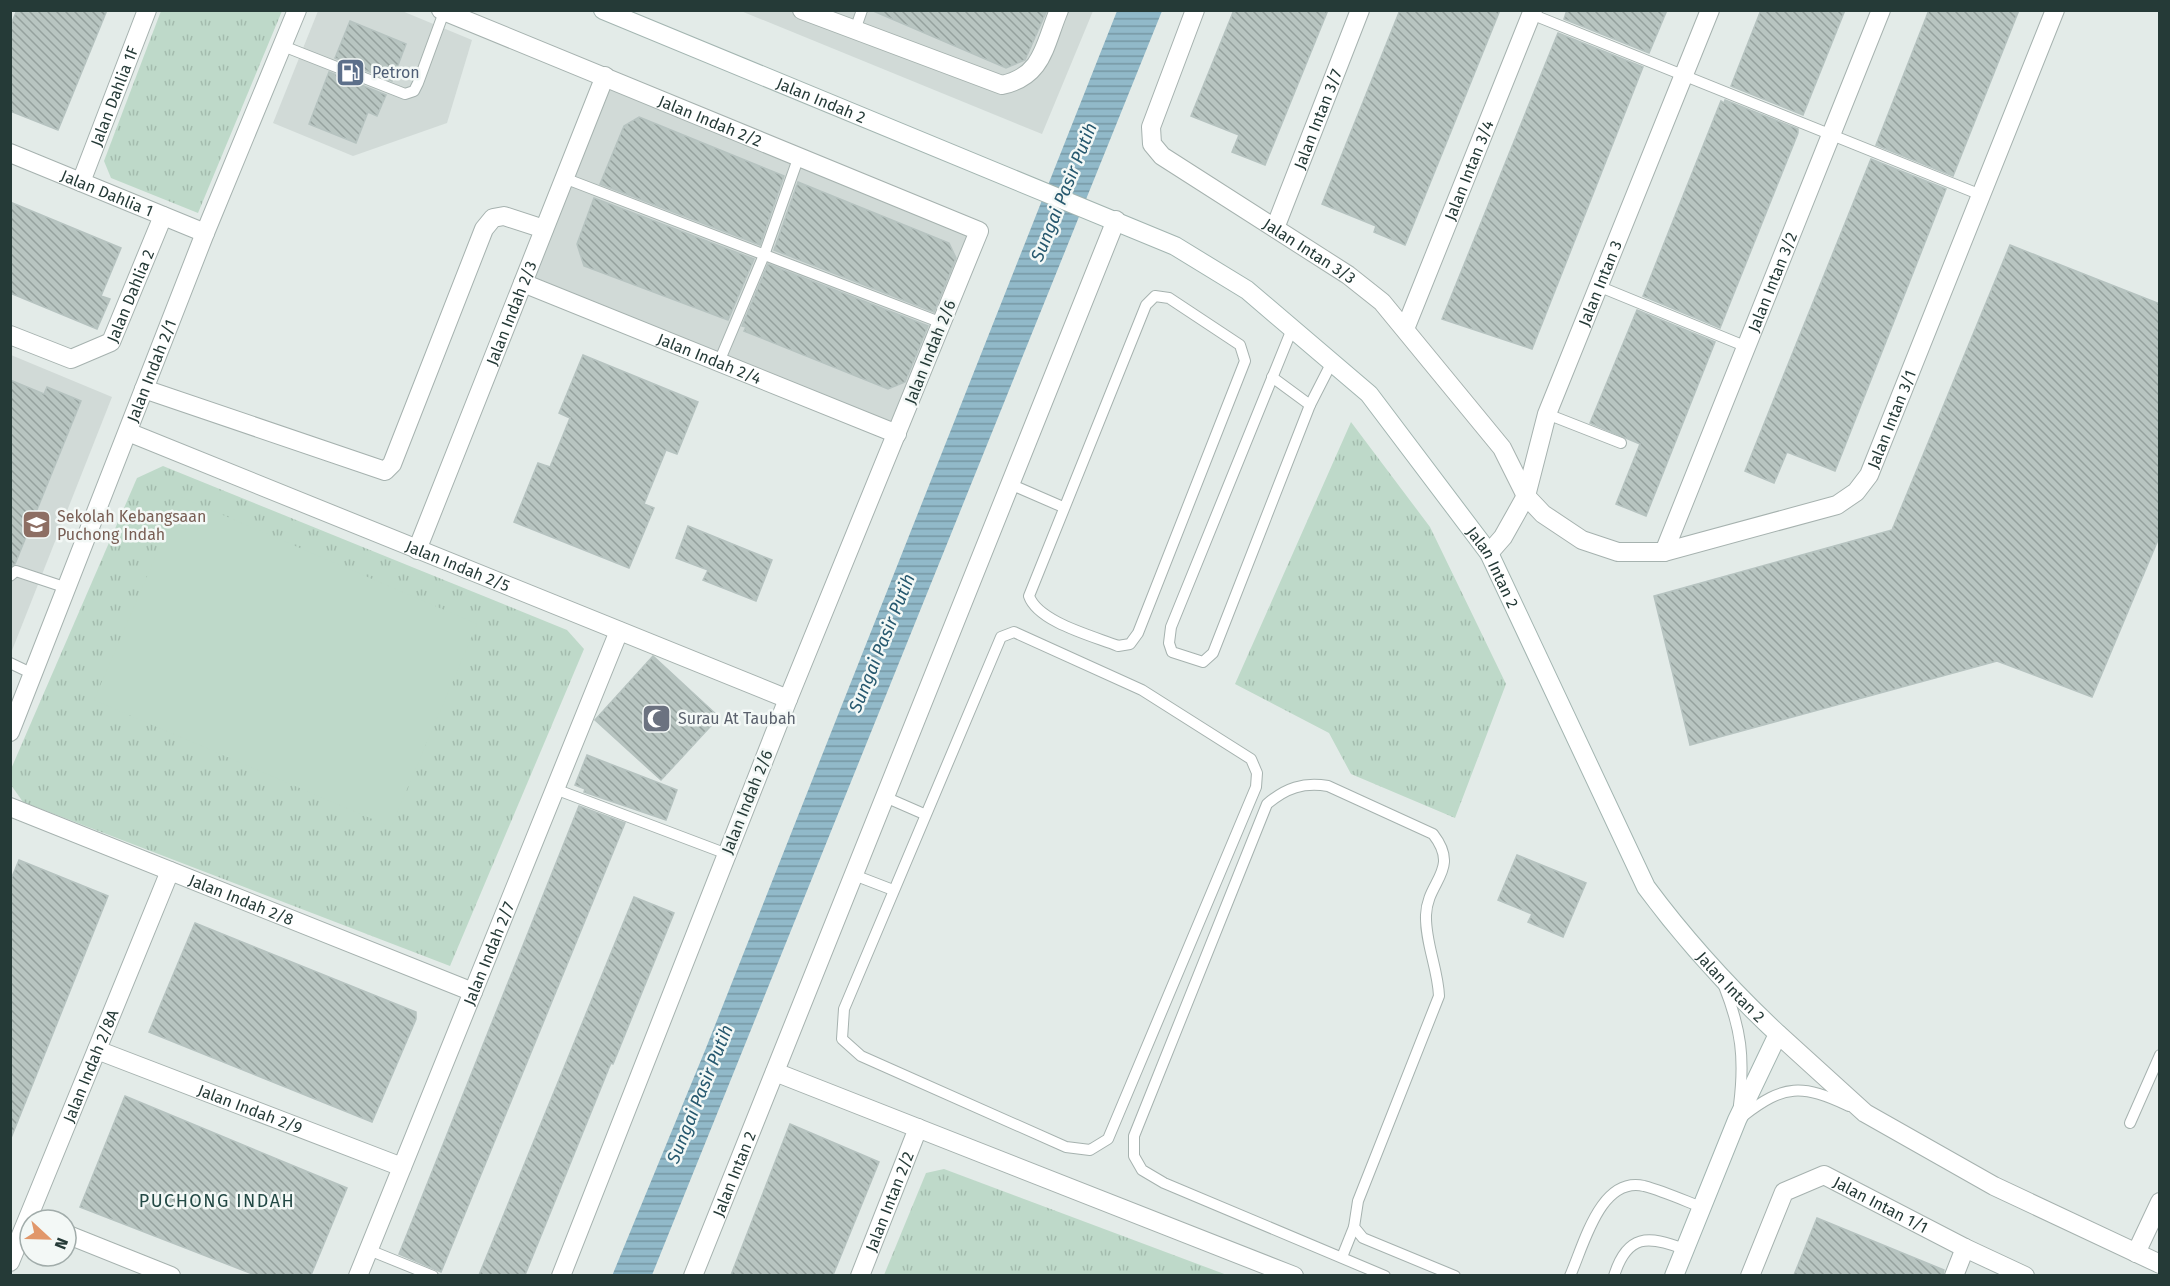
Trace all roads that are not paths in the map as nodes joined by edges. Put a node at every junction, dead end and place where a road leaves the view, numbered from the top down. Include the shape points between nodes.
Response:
1 (147, 10) edge
2 (297, 10) edge
3 (603, 10) edge
4 (802, 10) edge
5 (862, 10) edge
6 (1059, 10) edge
7 (1195, 10) edge
8 (1360, 10) edge
9 (1710, 10) edge
10 (1881, 10) edge
11 (2055, 10) edge
12 (442, 11) edge
13 (1532, 12) edge
14 (855, 30) junction
15 (283, 46) junction
16 (1684, 75) junction
17 (605, 76) junction
18 (1831, 136) junction
19 (10, 153) edge
20 (800, 156) junction
21 (564, 178) junction
22 (81, 182) junction
23 (1981, 195) junction
24 (1089, 210) joint
25 (163, 216) junction
26 (1116, 220) junction
27 (1275, 228) junction
28 (544, 230) junction
29 (979, 231) joint
30 (205, 233) junction
31 (764, 255) junction
32 (523, 283) junction
33 (1598, 286) junction
34 (942, 323) junction
35 (1292, 329) junction
36 (1405, 329) junction
37 (10, 335) edge
38 (1747, 347) junction
39 (719, 362) junction
40 (1332, 362) junction
41 (1272, 377) junction
42 (144, 389) junction
43 (1310, 405) junction
44 (1547, 414) junction
45 (128, 432) junction
46 (897, 434) junction
47 (1621, 443) dead end
48 (1010, 484) junction
49 (1526, 496) junction
50 (1063, 507) junction
51 (417, 550) junction
52 (1664, 552) junction
53 (1489, 553) junction
54 (10, 576) edge
55 (67, 588) junction
56 (619, 631) junction
57 (10, 663) edge
58 (33, 674) junction
59 (788, 699) junction
60 (10, 732) edge
61 (555, 789) junction
62 (885, 797) junction
63 (10, 807) edge
64 (924, 814) junction
65 (727, 854) junction
66 (170, 871) junction
67 (854, 875) junction
68 (893, 890) junction
69 (1722, 981) junction
70 (473, 992) junction
71 (1778, 1034) junction
72 (97, 1050) junction
73 (2160, 1055) edge
74 (775, 1072) junction
75 (1865, 1113) junction
76 (1737, 1120) junction
77 (2130, 1123) dead end
78 (918, 1128) junction
79 (402, 1167) junction
80 (2160, 1202) edge
81 (1701, 1207) junction
82 (34, 1208) edge
83 (1354, 1227) junction
84 (78, 1239) edge
85 (18, 1245) edge
86 (1965, 1248) junction
87 (1684, 1249) junction
88 (369, 1250) junction
89 (2136, 1253) junction
90 (1342, 1257) junction
91 (10, 1262) edge
92 (2160, 1264) edge
93 (1255, 1268) edge
94 (171, 1275) edge
95 (358, 1275) edge
96 (433, 1275) edge
97 (561, 1275) edge
98 (693, 1275) edge
99 (860, 1275) edge
100 (1294, 1275) edge
101 (1385, 1275) edge
102 (1455, 1275) edge
103 (1570, 1275) edge
104 (1614, 1275) edge
105 (1674, 1275) edge
106 (1750, 1275) edge
107 (1954, 1275) edge
108 (2025, 1275) edge

1 - 22 street, Jalan Dahlia 1F
2 - 15 street, Jalan Indah 2/1
3 - 24 street, Jalan Indah 2
4 - 14 street
5 - 14 lane
6 - 14 street via 1035,68 1020,81 1002,85
7 - 27 street, Jalan Intan 3/3 via 1151,127 1152,144 1162,156
8 - 27 street, Jalan Intan 3/7
9 - 16 street, Jalan Intan 3
10 - 18 street, Jalan Intan 3/2
11 - 23 street, Jalan Intan 3/1
12 - 15 lane via 418,83 414,91 405,94
12 - 17 street, Jalan Indah 2/2
13 - 16 lane
13 - 36 street, Jalan Intan 3/4
15 - 30 street, Jalan Indah 2/1
16 - 18 lane
16 - 33 street, Jalan Intan 3
17 - 20 street, Jalan Indah 2/2
17 - 21 street, Jalan Indah 2/3
18 - 23 lane
18 - 38 street, Jalan Intan 3/2
19 - 22 street, Jalan Dahlia 1
20 - 29 street, Jalan Indah 2/2
20 - 31 lane
21 - 28 street, Jalan Indah 2/3
21 - 31 lane
22 - 25 street, Jalan Dahlia 1
23 - 52 street, Jalan Intan 3/1 via 1869,475 1856,492 1837,505
24 - 26 street, Jalan Intan 2
25 - 30 street, Jalan Dahlia 1
25 - 37 street, Jalan Dahlia 2 via 111,342 71,360
26 - 35 street, Jalan Intan 2 via 1175,246 1247,290
26 - 48 street, Jalan Intan 2
27 - 36 street, Jalan Intan 3/3 via 1348,275 1382,302
28 - 32 street, Jalan Indah 2/3
28 - 42 street via 504,216 493,218 484,229 392,464 385,471
29 - 34 street, Jalan Indah 2/6
30 - 42 street, Jalan Indah 2/1
31 - 34 lane
31 - 39 lane
32 - 39 street, Jalan Indah 2/4
32 - 51 street, Jalan Indah 2/3
33 - 38 lane
33 - 44 street, Jalan Intan 3
34 - 46 street, Jalan Indah 2/6
35 - 40 street, Jalan Intan 2
35 - 41 lane
36 - 49 street, Jalan Intan 3/3 via 1502,448
38 - 52 street, Jalan Intan 3/2
39 - 46 street, Jalan Indah 2/4
40 - 43 lane
40 - 53 street, Jalan Intan 2 via 1369,394
41 - 43 lane
41 - 43 lane via 1171,627 1172,652 1203,662 1213,653
42 - 45 street, Jalan Indah 2/1
44 - 47 lane
44 - 49 street, Jalan Intan 3
45 - 51 street, Jalan Indah 2/5
45 - 55 street, Jalan Indah 2/1
46 - 59 street, Jalan Indah 2/6
48 - 50 lane
48 - 62 street, Jalan Intan 2
49 - 52 street, Jalan Intan 3/1 via 1543,514 1582,540 1618,552
49 - 53 street, Jalan Intan 3 via 1503,537
50 - 50 lane via 1146,305 1155,296 1169,298 1240,345 1245,361 1138,633 1130,644 1118,645 1046,617 1033,607 1029,597
51 - 56 street, Jalan Indah 2/5
53 - 69 street, Jalan Intan 2 via 1646,887
54 - 55 lane via 16,571
55 - 58 street, Jalan Indah 2/1
56 - 59 street, Jalan Indah 2/5
56 - 61 street, Jalan Indah 2/7
57 - 58 lane
58 - 60 street, Jalan Indah 2/1
59 - 65 street, Jalan Indah 2/6
61 - 65 lane
61 - 70 street, Jalan Indah 2/7
62 - 64 lane
62 - 67 street, Jalan Intan 2
63 - 66 street, Jalan Indah 2/8
64 - 68 lane
64 - 68 lane via 1001,637 1014,632 1142,690 1251,759 1257,773 1257,788 1108,1139 1090,1150 1066,1148 861,1056 842,1039 844,1009
65 - 97 street, Jalan Indah 2/6
66 - 70 street, Jalan Indah 2/8
66 - 72 street, Jalan Indah 2/8A
67 - 68 lane
67 - 74 street, Jalan Intan 2
69 - 71 street, Jalan Intan 2
69 - 76 lane via 1743,1050
70 - 79 street, Jalan Indah 2/7
71 - 75 street, Jalan Intan 2
71 - 76 street, Jalan Intan 2
72 - 79 street, Jalan Indah 2/9
72 - 82 street, Jalan Indah 2/8A
73 - 77 lane
74 - 78 street
74 - 98 street, Jalan Intan 2
75 - 76 lane via 1817,1091 1787,1091 1767,1098
75 - 89 street, Jalan Intan 2 via 1994,1186
76 - 81 street, Jalan Intan 2
78 - 93 street
78 - 99 street, Jalan Intan 2/2
79 - 88 street, Jalan Indah 2/7
80 - 89 street
81 - 87 street, Jalan Intan 2
81 - 103 lane via 1642,1185 1613,1191 1599,1209
83 - 90 lane
83 - 90 lane via 1353,1217 1367,1174 1439,996 1439,976 1426,928 1426,911 1445,861 1443,846 1433,834 1328,786 1309,783 1280,793 1267,804 1157,1073 1134,1136 1134,1156 1142,1170 1164,1183
83 - 102 lane via 1363,1238 1378,1246
84 - 94 street
85 - 91 street, Jalan Indah 2/8A
86 - 106 street, Jalan Intan 1/1 via 1824,1175 1784,1192
86 - 107 street
86 - 108 street, Jalan Intan 1/1
87 - 104 lane via 1660,1240 1641,1240 1629,1246
87 - 105 street, Jalan Intan 2
88 - 95 street, Jalan Indah 2/7
88 - 96 lane
89 - 92 street, Jalan Intan 2
90 - 101 lane
93 - 100 street

